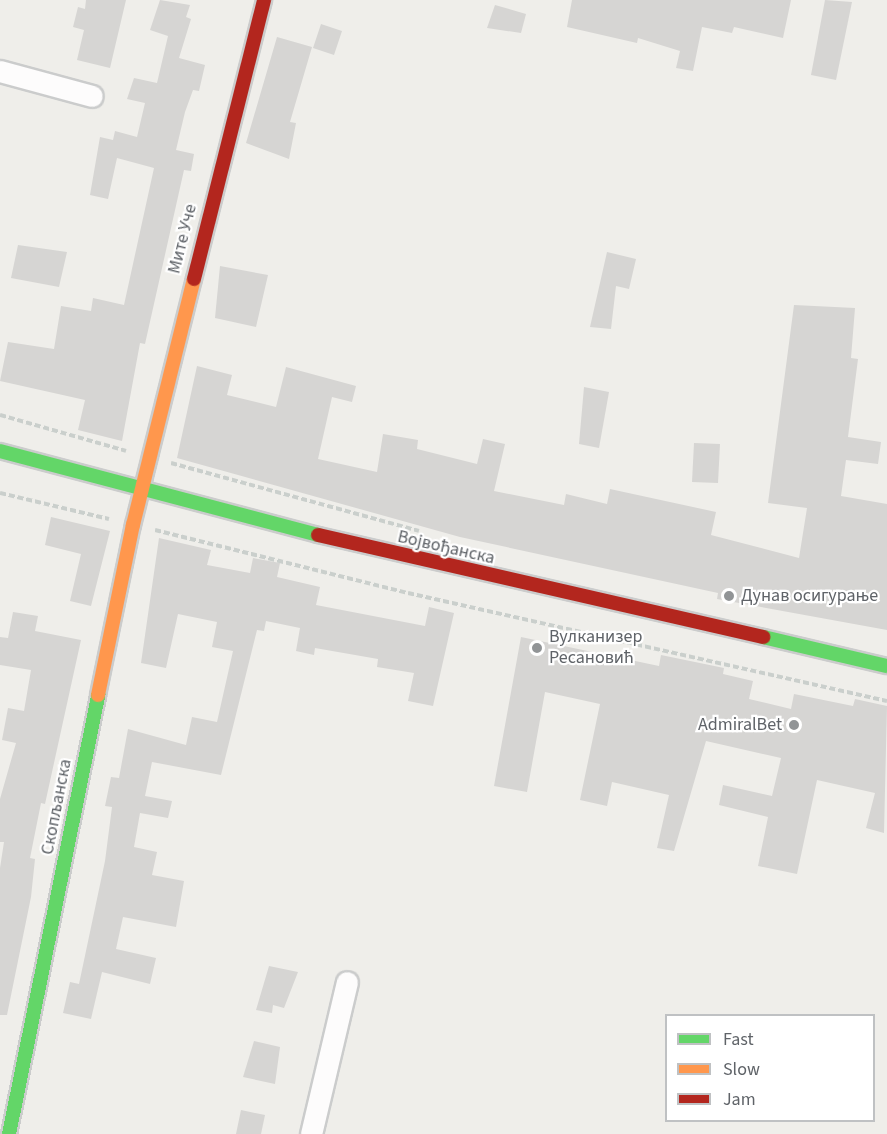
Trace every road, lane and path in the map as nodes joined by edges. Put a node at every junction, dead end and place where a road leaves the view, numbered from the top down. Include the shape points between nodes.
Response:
1 (264, 0) edge
2 (0, 71) edge
3 (92, 96) dead end
4 (0, 415) edge
5 (0, 451) edge
6 (148, 457) junction
7 (141, 488) junction
8 (0, 493) edge
9 (133, 525) junction
10 (428, 533) dead end
11 (887, 666) edge
12 (887, 701) edge
13 (347, 982) dead end
14 (9, 1134) edge
15 (311, 1134) edge

1 - 6 street, Мите Уче
2 - 3 street
4 - 6 path
5 - 7 street, Војвођанска
6 - 7 street, Мите Уче
6 - 10 path
7 - 9 street, Скопљанска
7 - 11 street, Војвођанска via 446,567
8 - 9 path
9 - 12 path via 397,591
9 - 14 street, Скопљанска
13 - 15 street

